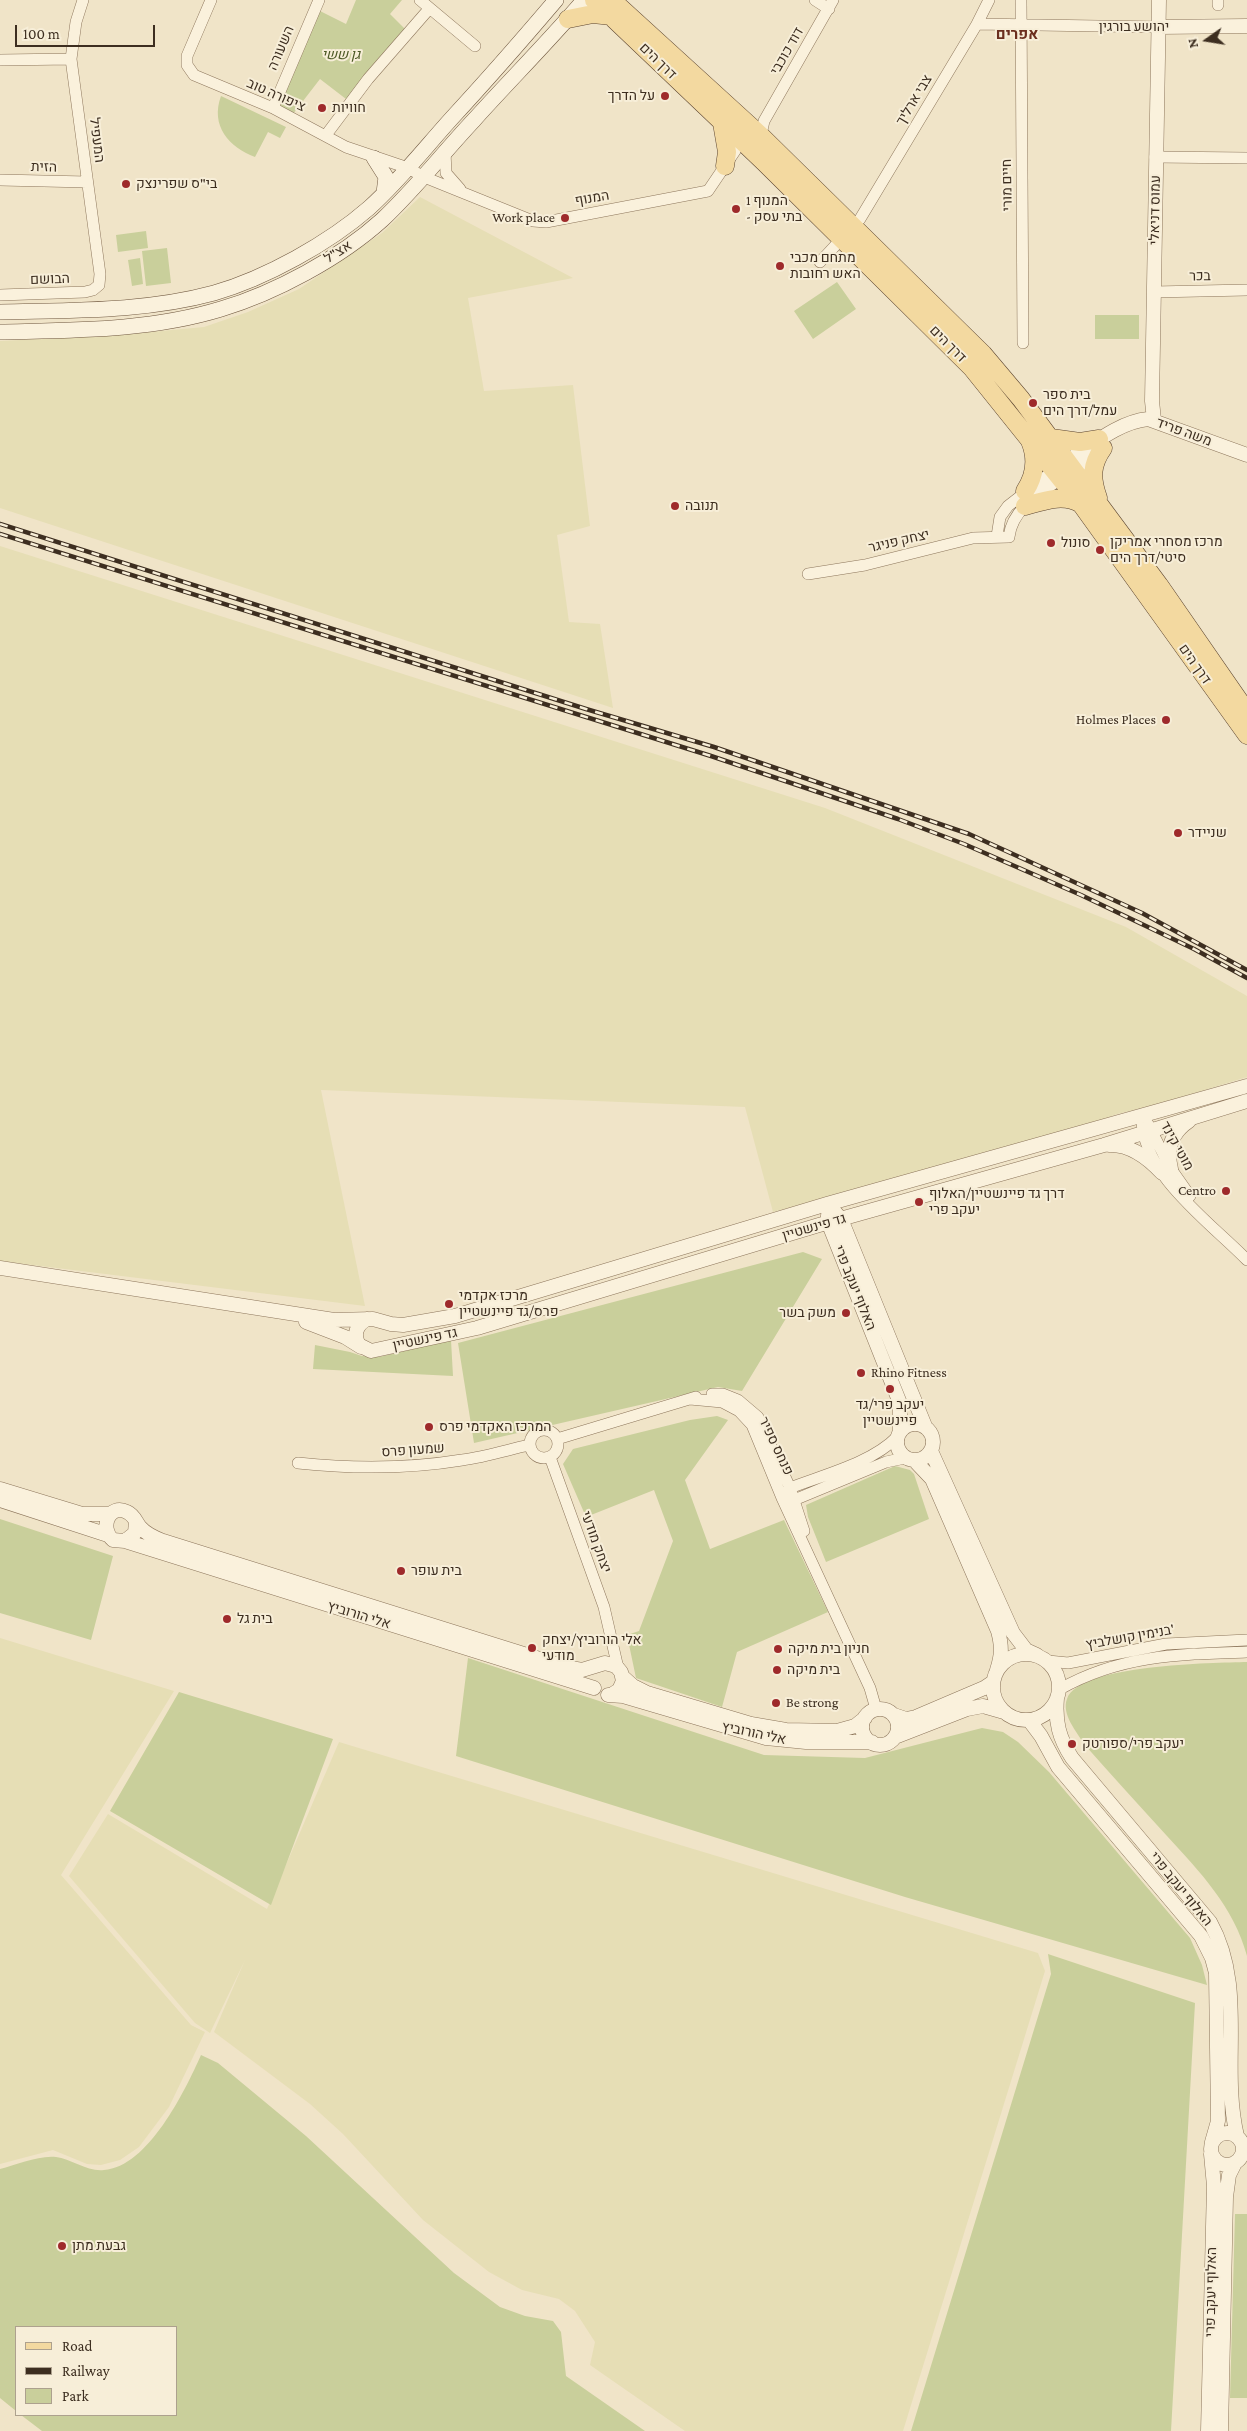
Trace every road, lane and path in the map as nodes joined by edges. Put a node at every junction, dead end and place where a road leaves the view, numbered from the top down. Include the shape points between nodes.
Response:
1 (83, 0) edge
2 (211, 0) edge
3 (319, 0) edge
4 (420, 0) edge
5 (556, 0) edge
6 (584, 0) edge
7 (594, 0) edge
8 (626, 0) edge
9 (815, 0) edge
10 (990, 0) edge
11 (1021, 0) edge
12 (1158, 0) edge
13 (831, 4) edge
14 (612, 8) edge
15 (429, 9) junction
16 (568, 18) junction
17 (633, 18) junction
18 (978, 24) junction
19 (1020, 26) junction
20 (1247, 26) edge
21 (1159, 27) junction
22 (475, 46) dead end
23 (72, 59) junction
24 (0, 60) edge
25 (273, 108) junction
26 (768, 116) junction
27 (732, 117) junction
28 (760, 134) junction
29 (326, 135) junction
30 (740, 140) junction
31 (445, 152) junction
32 (1155, 157) junction
33 (374, 158) junction
34 (1247, 158) edge
35 (762, 161) junction
36 (725, 166) junction
37 (408, 168) junction
38 (424, 177) junction
39 (0, 180) edge
40 (87, 182) junction
41 (461, 191) junction
42 (384, 193) junction
43 (854, 227) junction
44 (842, 240) junction
45 (820, 262) dead end
46 (99, 285) joint
47 (1247, 290) edge
48 (1154, 292) junction
49 (0, 296) edge
50 (0, 312) edge
51 (0, 332) edge
52 (1023, 344) dead end
53 (1152, 401) junction
54 (1154, 420) junction
55 (1126, 426) junction
56 (1028, 436) junction
57 (1051, 438) junction
58 (1101, 444) junction
59 (1247, 455) edge
60 (1064, 470) junction
61 (1025, 499) junction
62 (1081, 504) junction
63 (1100, 505) junction
64 (997, 536) junction
65 (808, 574) dead end
66 (1159, 585) junction
67 (1217, 694) junction
68 (1247, 694) edge
69 (1247, 712) edge
70 (1247, 735) edge
71 (1247, 746) edge
72 (1247, 1086) edge
73 (1247, 1101) edge
74 (1142, 1117) junction
75 (1194, 1118) junction
76 (1147, 1132) junction
77 (1104, 1145) junction
78 (1167, 1171) junction
79 (827, 1204) junction
80 (860, 1214) junction
81 (835, 1221) junction
82 (790, 1234) junction
83 (847, 1251) junction
84 (1247, 1260) edge
85 (0, 1268) edge
86 (18, 1271) junction
87 (0, 1273) edge
88 (272, 1310) junction
89 (373, 1320) junction
90 (364, 1349) junction
91 (380, 1349) junction
92 (925, 1426) junction
93 (899, 1434) junction
94 (557, 1439) junction
95 (529, 1445) junction
96 (931, 1451) junction
97 (550, 1457) junction
98 (910, 1459) junction
99 (298, 1463) dead end
100 (0, 1489) edge
101 (789, 1495) junction
102 (0, 1500) edge
103 (111, 1514) junction
104 (136, 1521) junction
105 (108, 1535) junction
106 (125, 1541) junction
107 (612, 1638) junction
108 (1247, 1640) edge
109 (1247, 1652) edge
110 (1043, 1658) junction
111 (600, 1665) junction
112 (621, 1672) junction
113 (995, 1676) junction
114 (594, 1688) junction
115 (1059, 1694) junction
116 (611, 1695) junction
117 (876, 1709) junction
118 (1004, 1712) junction
119 (894, 1715) junction
120 (865, 1718) junction
121 (1028, 1720) junction
122 (895, 1737) junction
123 (872, 1742) junction
124 (1237, 2136) junction
125 (1212, 2148) junction
126 (1245, 2151) edge
127 (1234, 2164) junction
128 (1208, 2431) edge
129 (1221, 2431) edge

1 - 23 street, המעפיל via 76,22
2 - 25 street, ציפורה טוב via 187,56 188,69 200,78
3 - 25 street, השעורה
4 - 15 street
5 - 37 main road, אצ"ל
6 - 16 main road, אצ"ל
7 - 14 main road, דרך הים
8 - 17 main road
9 - 13 street
10 - 18 street, צבי ארליך
11 - 19 street, חיים מורי
12 - 21 street, עמוס דניאלי
13 - 26 street, דוד כוכבי
14 - 16 main road
14 - 17 main road, דרך הים
14 - 27 main road, דרך הים
15 - 22 street
15 - 29 street
16 - 31 main road, אצ"ל
17 - 27 main road, דרך הים
18 - 19 street
18 - 43 street, צבי ארליך
19 - 21 street, יהושע בורגין
19 - 52 street, חיים מורי
20 - 21 street, יהושע בורגין
21 - 32 street, עמוס דניאלי
23 - 24 street
23 - 40 street, המעפיל
25 - 29 street, ציפורה טוב
26 - 27 street
26 - 28 street, דוד כוכבי
27 - 28 main road, דרך הים
27 - 30 main road, דרך הים
27 - 36 main road
28 - 35 street, דוד כוכבי
28 - 43 main road, דרך הים
29 - 33 street, ציפורה טוב
30 - 35 main road, דרך הים
30 - 36 street, המנוף
31 - 38 main road, אצ"ל
31 - 41 street via 446,173
32 - 34 street
32 - 48 street, עמוס דניאלי
33 - 37 street, ציפורה טוב
33 - 42 main road via 386,177
35 - 36 main road via 745,160
35 - 44 main road, דרך הים
36 - 41 street, המנוף via 708,191 546,222 524,219
37 - 38 street, המנוף
37 - 42 main road, אצ"ל
38 - 41 street, המנוף
38 - 51 main road, אצ"ל via 381,221 355,241 290,280 240,303 160,323 109,329
39 - 40 street, הזית
40 - 46 street, המעפיל
42 - 50 main road, אצ"ל via 321,242 255,277 215,292 157,305
43 - 44 street, צבי ארליך
43 - 57 main road, דרך הים via 983,354
44 - 45 street, צבי ארליך
44 - 56 main road, דרך הים via 972,368
46 - 49 street, הבושם via 85,292
47 - 48 street, בכר
48 - 53 street, עמוס דניאלי
53 - 54 street, עמוס דניאלי
53 - 55 street via 1139,417
54 - 55 street, משה פריד
54 - 59 street, משה פריד
55 - 58 street, משה פריד
56 - 60 main road, דרך הים
56 - 61 main road via 1034,462
57 - 58 main road
57 - 60 main road, דרך הים
58 - 60 street, משה פריד
58 - 63 main road via 1092,475
60 - 61 street, יצחק פניגר
60 - 62 main road, דרך הים
60 - 63 main road, דרך הים
61 - 62 main road via 1060,498
61 - 64 street, יצחק פניגר via 1003,512
61 - 64 street, יצחק פניגר via 1014,518 1009,537
62 - 67 main road, דרך הים
63 - 66 main road, דרך הים
64 - 65 street, יצחק פניגר via 973,538 865,565
66 - 68 main road
66 - 69 main road, דרך הים
67 - 70 main road, דרך הים
67 - 71 main road
72 - 74 street, גד פינשטיין
73 - 75 street, גד פינשטיין
74 - 76 street, מוטי קינד
74 - 79 street, גד פינשטיין
75 - 76 street, גד פינשטיין
75 - 78 street via 1181,1127 1171,1142
76 - 77 street, גד פינשטיין
76 - 78 street, מוטי קינד via 1146,1146
77 - 78 street via 1116,1144 1134,1151
77 - 80 street, גד פינשטיין
78 - 84 street, מוטי קינד via 1190,1206
79 - 81 street, האלוף יעקב פרי
79 - 89 street, גד פינשטיין via 455,1316 414,1324
80 - 81 street, גד פינשטיין
80 - 83 street via 852,1227
81 - 82 street, גד פינשטיין
81 - 83 street, האלוף יעקב פרי
82 - 83 street via 823,1234
82 - 91 street, גד פינשטיין via 477,1328
83 - 92 street, האלוף יעקב פרי
83 - 93 street, האלוף יעקב פרי via 900,1402
85 - 86 street, גד פינשטיין
86 - 87 street, גד פינשטיין
86 - 88 street, גד פינשטיין
88 - 89 street, גד פינשטיין via 334,1320
88 - 90 street, גד פינשטיין via 332,1331
89 - 90 street via 356,1330 357,1341
89 - 91 street via 385,1325 388,1335
90 - 91 street
92 - 93 street via 908,1425
92 - 96 street via 934,1440
93 - 98 street via 898,1449
93 - 101 street via 868,1458
94 - 95 street via 542,1430 532,1436
94 - 97 street via 557,1448
94 - 101 street, פנחס ספיר via 690,1399 723,1394 752,1410 766,1432
95 - 97 street via 536,1456
95 - 99 street, שמעון פרס via 464,1460 421,1465 361,1468
96 - 98 street via 924,1458
96 - 110 street via 1013,1633 1026,1650
97 - 107 street, יצחק מודעי
98 - 101 street via 886,1462
98 - 113 street via 932,1479 998,1631 1002,1655
100 - 103 street via 82,1514
101 - 117 street, פנחס ספיר via 814,1566 870,1688
102 - 105 street
103 - 104 street via 126,1511
103 - 105 street via 105,1525
104 - 106 street via 135,1534
104 - 111 street, אלי הורוביץ via 146,1533 172,1544 565,1667 582,1670
105 - 106 street via 115,1541
106 - 114 street, אלי הורוביץ
107 - 111 street via 609,1653
107 - 112 street, יצחק מודעי
108 - 110 street, בנימין קושלביץ' via 1166,1644 1068,1663
109 - 115 street, בנימין קושלביץ' via 1151,1658 1100,1669
110 - 113 street via 1030,1653 1014,1655 1002,1664
110 - 115 street via 1057,1674
111 - 112 street via 609,1663
111 - 114 street via 592,1675
112 - 116 street via 619,1690
112 - 120 street, אלי הורוביץ via 633,1686 647,1693 768,1728 838,1731 855,1726
113 - 118 street via 995,1699
113 - 119 street via 984,1688 916,1717 906,1719
114 - 116 street via 601,1694
115 - 121 street via 1049,1711
115 - 124 street, האלוף יעקב פרי via 1057,1727 1064,1746 1210,1922 1221,1942 1233,1990 1231,2094
116 - 123 street, אלי הורוביץ via 624,1696 766,1738
117 - 119 street
117 - 120 street
118 - 121 street
118 - 122 street via 984,1706 967,1709
119 - 122 street via 898,1726
120 - 123 street via 864,1734
121 - 125 street, האלוף יעקב פרי via 1058,1767 1201,1936 1212,1958 1217,1990 1218,2122
122 - 123 street via 886,1744
124 - 125 street via 1220,2134
124 - 126 street
125 - 127 street via 1218,2163
125 - 128 street, האלוף יעקב פרי via 1214,2186
126 - 127 street
127 - 129 street, האלוף יעקב פרי via 1226,2197

